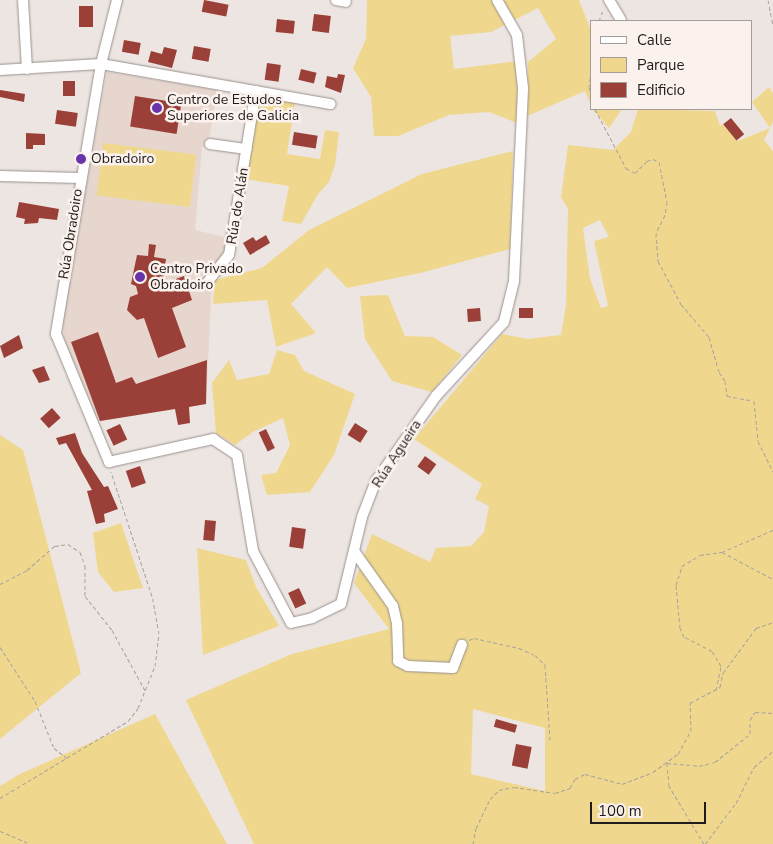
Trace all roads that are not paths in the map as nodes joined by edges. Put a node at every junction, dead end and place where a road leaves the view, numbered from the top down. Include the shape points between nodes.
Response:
1 (23, 0) edge
2 (118, 0) edge
3 (497, 0) edge
4 (609, 1) edge
5 (621, 20) dead end
6 (101, 64) junction
7 (27, 69) junction
8 (0, 70) edge
9 (256, 91) junction
10 (331, 104) dead end
11 (210, 144) dead end
12 (247, 149) junction
13 (0, 176) edge
14 (80, 178) junction
15 (206, 284) dead end
16 (109, 462) joint
17 (354, 551) junction
18 (462, 645) road end

1 - 7 street
2 - 6 street, Rúa Obradoiro
3 - 17 street, Rúa Agueira via 518,35 524,88 514,281 504,322 436,396 376,481 362,517
4 - 5 street
6 - 7 street
6 - 9 street
6 - 14 street, Rúa Obradoiro
7 - 8 street
9 - 10 street
9 - 12 street, Rúa do Alán
11 - 12 street, Rúa do Alán
12 - 15 street, Rúa do Alán via 229,255
13 - 14 street
14 - 16 street, Rúa Obradoiro via 56,334
16 - 17 street, Rúa Agueira via 213,439 237,455 253,550 290,623 312,618 341,604
17 - 18 street via 392,606 397,623 398,661 408,666 453,668

